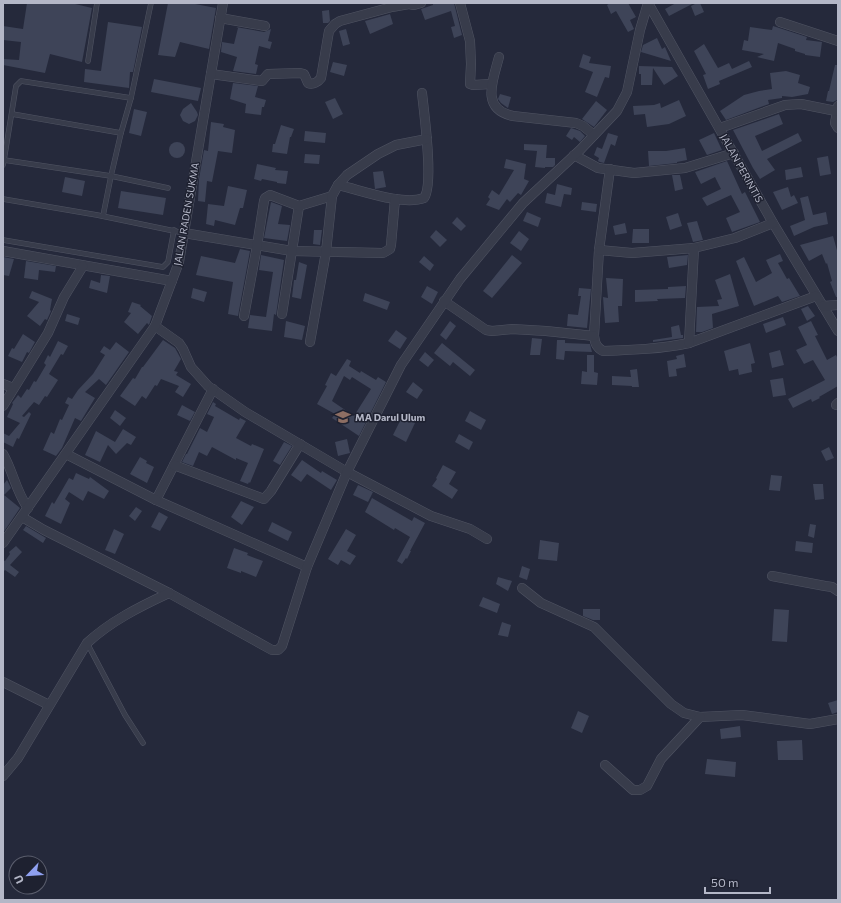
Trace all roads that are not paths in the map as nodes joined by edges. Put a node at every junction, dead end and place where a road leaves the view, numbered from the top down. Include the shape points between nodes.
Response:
1 (97, 3) edge
2 (151, 3) edge
3 (222, 3) edge
4 (421, 3) edge
5 (460, 3) edge
6 (648, 3) edge
7 (220, 18) junction
8 (780, 22) dead end
9 (265, 26) dead end
10 (838, 41) edge
11 (499, 57) dead end
12 (88, 60) dead end
13 (210, 74) junction
14 (491, 84) junction
15 (422, 93) dead end
16 (131, 98) junction
17 (837, 109) edge
18 (12, 114) junction
19 (720, 128) junction
20 (838, 128) edge
21 (121, 133) junction
22 (594, 135) junction
23 (427, 139) junction
24 (734, 153) junction
25 (574, 155) junction
26 (4, 162) edge
27 (610, 169) junction
28 (111, 176) junction
29 (338, 185) junction
30 (168, 188) dead end
31 (332, 196) junction
32 (3, 199) edge
33 (395, 199) junction
34 (299, 206) junction
35 (103, 216) junction
36 (773, 223) junction
37 (174, 230) junction
38 (184, 233) junction
39 (3, 240) edge
40 (257, 246) junction
41 (694, 248) junction
42 (599, 250) junction
43 (3, 251) edge
44 (292, 251) junction
45 (326, 252) junction
46 (83, 266) junction
47 (172, 282) junction
48 (816, 296) junction
49 (444, 301) junction
50 (838, 305) edge
51 (823, 306) junction
52 (282, 314) dead end
53 (244, 316) dead end
54 (155, 326) junction
55 (838, 331) edge
56 (594, 336) junction
57 (310, 342) dead end
58 (688, 343) junction
59 (3, 384) edge
60 (13, 388) junction
61 (213, 389) junction
62 (3, 406) edge
63 (300, 444) junction
64 (3, 454) edge
65 (66, 454) junction
66 (174, 465) junction
67 (347, 472) junction
68 (156, 500) junction
69 (28, 508) junction
70 (22, 517) junction
71 (486, 539) dead end
72 (3, 543) edge
73 (307, 567) junction
74 (772, 576) dead end
75 (522, 588) dead end
76 (838, 591) edge
77 (168, 593) junction
78 (87, 643) junction
79 (3, 682) edge
80 (49, 706) junction
81 (700, 717) junction
82 (838, 719) edge
83 (143, 743) dead end
84 (606, 765) dead end
85 (3, 776) edge

1 - 12 lane
2 - 16 lane
3 - 7 street, JALAN RADEN SUKMA
4 - 13 street via 392,7 334,24 329,31 321,78 317,82 308,83 302,73 268,74 262,81
5 - 14 street via 470,42 470,84
6 - 19 street, JALAN PERINTIS
6 - 22 street via 626,92 617,111
7 - 9 street
7 - 13 street, JALAN RADEN SUKMA
8 - 10 street
11 - 14 street
13 - 38 street, JALAN RADEN SUKMA
14 - 22 street via 492,101 495,108 501,112 513,116 576,123
15 - 23 street
16 - 18 lane via 21,81 16,86
16 - 21 lane
17 - 19 street via 785,104
17 - 20 street via 835,123
18 - 21 lane
18 - 26 lane
19 - 24 street, JALAN PERINTIS
21 - 28 lane
22 - 25 street
23 - 29 street via 396,145 378,154 347,175
23 - 33 street via 427,195 418,200
24 - 27 street via 671,170 634,173
24 - 36 street, JALAN PERINTIS
25 - 27 street via 598,168
25 - 49 street via 523,204 460,278
26 - 28 lane
27 - 42 street
28 - 30 lane
28 - 35 lane
29 - 31 street
29 - 33 street
31 - 34 street
31 - 45 street
32 - 35 lane
33 - 45 street via 391,245 387,251
34 - 40 street via 270,195 265,198
34 - 44 street
35 - 37 lane
36 - 41 street via 735,238
36 - 48 street, JALAN PERINTIS
37 - 38 lane
37 - 39 lane via 168,262 163,267
38 - 40 street
38 - 47 street, JALAN RADEN SUKMA via 179,262
40 - 44 street
40 - 53 street
41 - 42 street via 632,253
41 - 58 street
42 - 56 street
43 - 46 street
44 - 45 street
44 - 52 street
45 - 57 street
46 - 47 street
46 - 60 street via 64,298 48,333
47 - 54 street, JALAN RADEN SUKMA
48 - 51 street, JALAN PERINTIS
48 - 58 street
49 - 56 street via 486,330 512,329
49 - 67 street via 401,365
50 - 51 street
51 - 55 street, JALAN PERINTIS
54 - 61 street via 179,343 191,367
54 - 65 street, JALAN RADEN SUKMA
56 - 58 street via 603,351 663,348
59 - 60 street
60 - 62 street
61 - 63 street via 244,412
61 - 66 street
63 - 66 street via 264,499
63 - 67 street
64 - 69 street via 22,500
65 - 68 street
65 - 69 street, JALAN RADEN SUKMA
66 - 68 street
67 - 71 street via 431,516 470,529
67 - 73 street
68 - 73 street
69 - 70 street, JALAN RADEN SUKMA
70 - 72 street, JALAN RADEN SUKMA
70 - 77 street
73 - 77 street via 282,646 278,650 272,650
74 - 76 street via 832,587
75 - 81 street via 542,603 594,627 672,704 684,713
77 - 78 street via 122,616
78 - 80 street
78 - 83 lane via 125,715
79 - 80 street
80 - 85 street via 18,758
81 - 82 street via 742,715 810,724
81 - 84 street via 661,759 648,786 633,790

